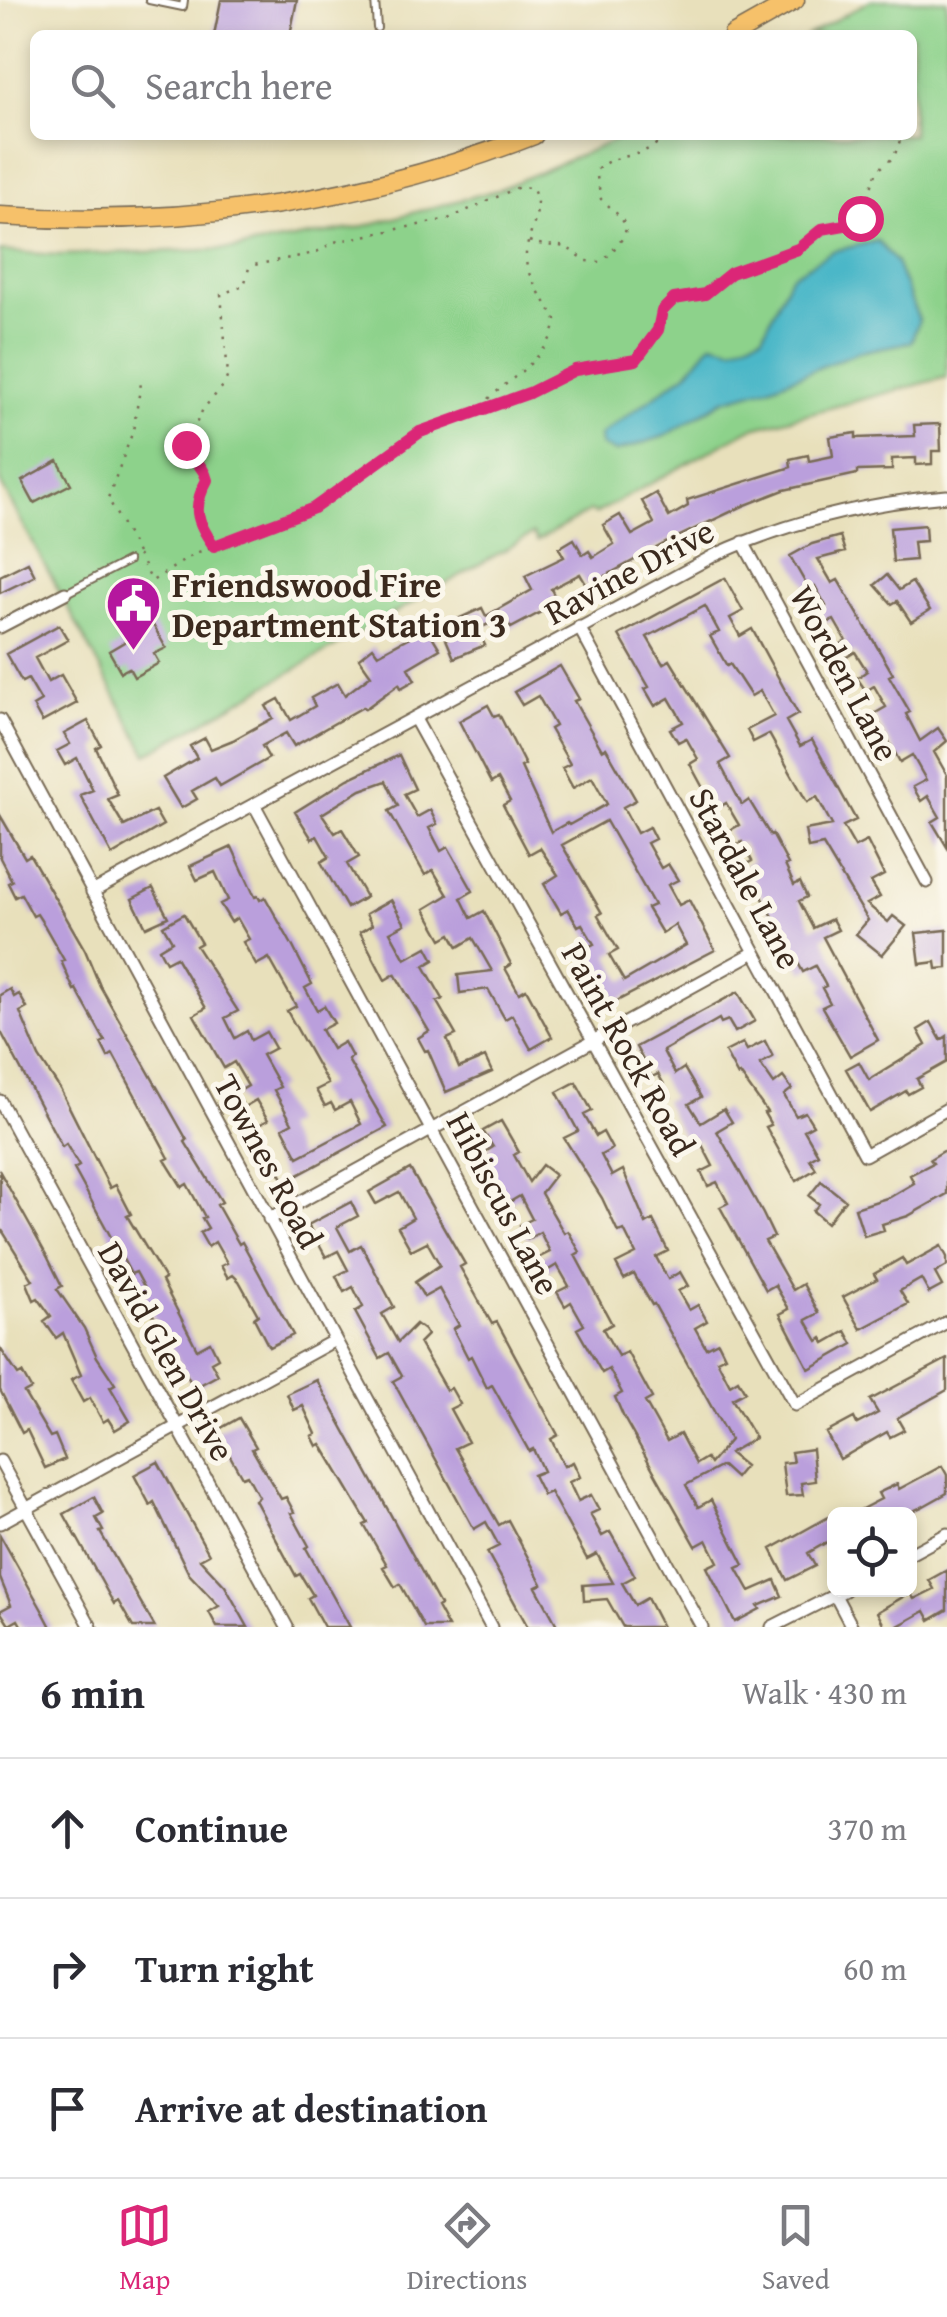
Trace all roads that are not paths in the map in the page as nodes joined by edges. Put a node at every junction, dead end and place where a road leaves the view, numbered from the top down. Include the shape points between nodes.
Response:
1 (149, 0) edge
2 (184, 0) edge
3 (375, 0) edge
4 (795, 0) edge
5 (376, 28) dead end
6 (742, 30) edge
7 (520, 140) edge
8 (0, 216) edge
9 (947, 496) edge
10 (743, 542) junction
11 (128, 560) road end
12 (65, 594) joint
13 (579, 627) junction
14 (0, 628) edge
15 (415, 719) junction
16 (0, 720) edge
17 (255, 806) junction
18 (927, 882) dead end
19 (92, 892) junction
20 (755, 952) junction
21 (594, 1043) junction
22 (0, 1101) edge
23 (947, 1109) edge
24 (433, 1130) junction
25 (270, 1219) junction
26 (947, 1322) edge
27 (335, 1340) junction
28 (176, 1425) junction
29 (0, 1460) edge
30 (26, 1509) junction
31 (0, 1523) edge
32 (947, 1534) edge
33 (917, 1550) edge
34 (830, 1597) edge
35 (842, 1597) edge
36 (91, 1627) edge
37 (286, 1627) edge
38 (490, 1627) edge
39 (702, 1627) edge
40 (772, 1627) edge
41 (852, 1627) edge

1 - 2 lane via 182,7
3 - 5 lane
4 - 6 main road
7 - 8 main road via 358,190 259,208 155,219
9 - 10 street, Ravine Drive via 859,506
10 - 13 street, Ravine Drive
10 - 18 street, Worden Lane
11 - 12 lane
12 - 14 street
13 - 15 street, Ravine Drive
13 - 20 street, Stardale Lane
15 - 17 street, Ravine Drive
15 - 21 street, Paint Rock Road
16 - 19 street, Townes Road
17 - 19 street, Ravine Drive
17 - 24 street, Hibiscus Lane
19 - 25 street, Townes Road
20 - 21 street
20 - 23 street, Stardale Lane via 865,1155
21 - 24 street
21 - 26 street, Paint Rock Road via 795,1405
22 - 28 street, David Glen Drive
24 - 25 street
24 - 39 street, Hibiscus Lane
25 - 27 street, Townes Road
27 - 28 street
27 - 38 street, Townes Road
28 - 30 street
28 - 37 street, David Glen Drive
29 - 30 street
30 - 31 street
30 - 36 street
32 - 33 street
34 - 40 street
35 - 41 street

